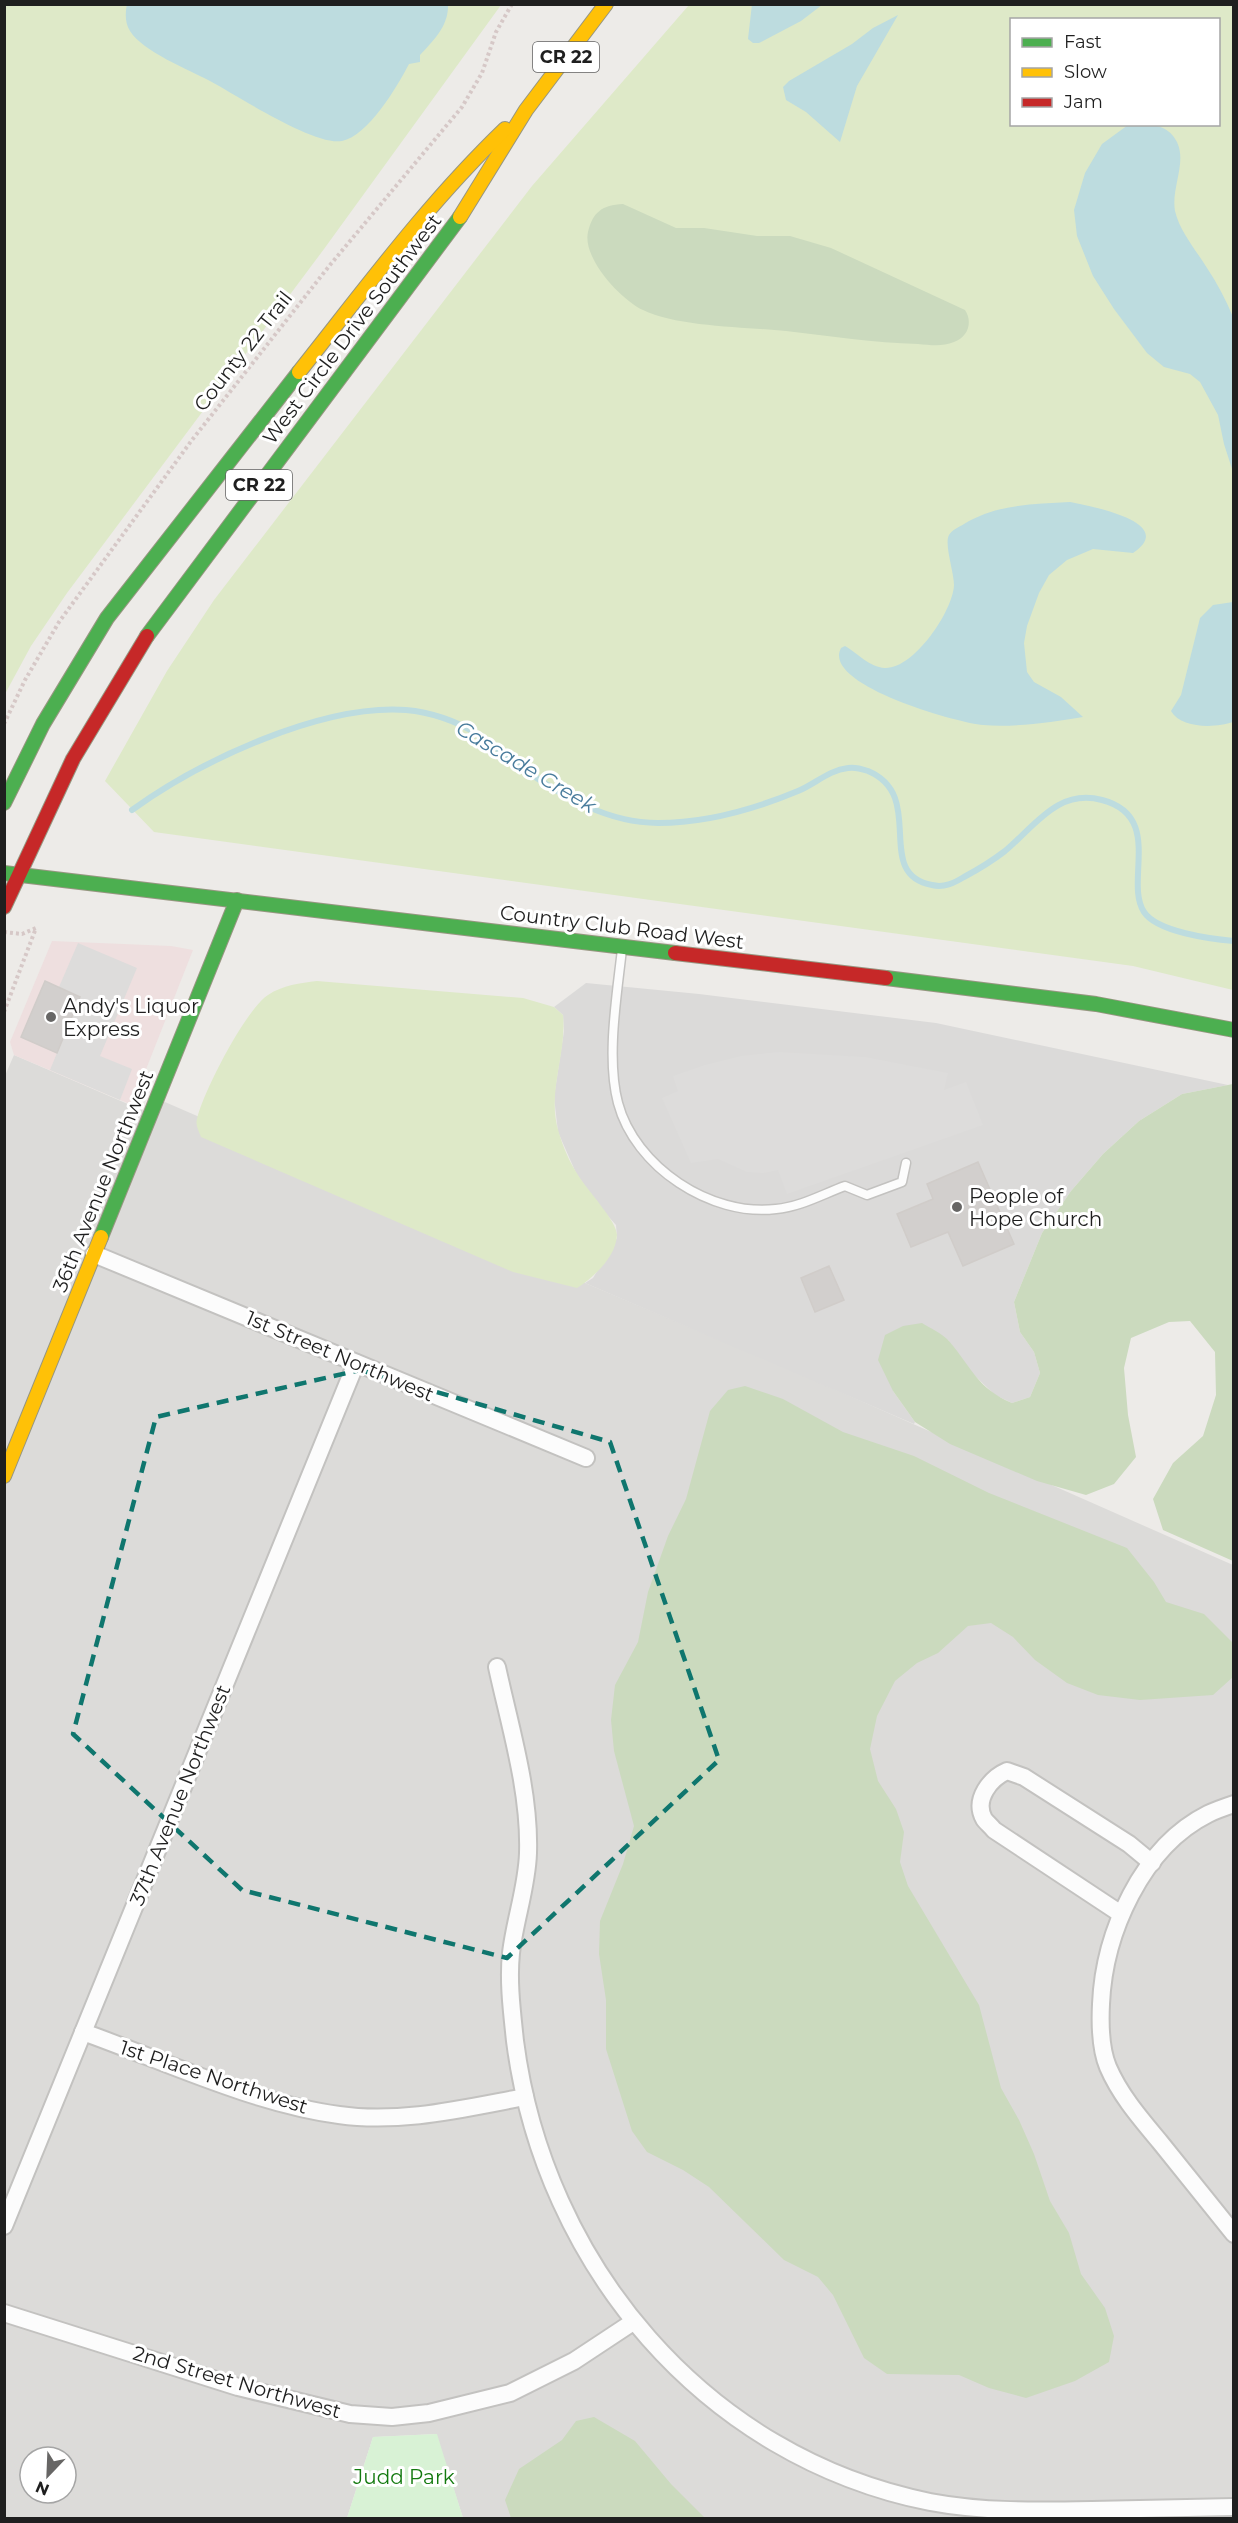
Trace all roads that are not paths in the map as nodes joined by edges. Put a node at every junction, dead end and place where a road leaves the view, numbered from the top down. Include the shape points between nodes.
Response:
1 (606, 4) edge
2 (526, 110) junction
3 (4, 803) edge
4 (11, 874) edge
5 (237, 900) junction
6 (4, 907) edge
7 (622, 948) junction
8 (1233, 1030) edge
9 (906, 1163) dead end
10 (94, 1254) junction
11 (356, 1363) junction
12 (586, 1458) dead end
13 (4, 1476) edge
14 (497, 1667) dead end
15 (1233, 1804) edge
16 (1152, 1863) junction
17 (1121, 1914) junction
18 (83, 2032) junction
19 (525, 2097) junction
20 (4, 2226) edge
21 (1233, 2234) edge
22 (4, 2313) edge
23 (633, 2322) junction
24 (1233, 2507) edge

1 - 2 main road, West Circle Drive Southwest / CR 22
2 - 3 main road, West Circle Drive Southwest / CR 22 via 463,169 417,221 145,567 67,681
2 - 4 main road, West Circle Drive Southwest / CR 22 via 460,219 138,649
4 - 5 main road, Country Club Road West
4 - 6 main road, CR 22
5 - 7 main road, Country Club Road West
5 - 10 main road, 36th Avenue Northwest
7 - 8 main road, Country Club Road West via 1025,994 1138,1010
7 - 9 lane via 615,1038 618,1104 647,1154 662,1169 694,1192 717,1202 742,1208 777,1209 845,1186 867,1195 902,1182
10 - 11 street, 1st Street Northwest
10 - 13 main road, 36th Avenue Northwest
11 - 12 street, 1st Street Northwest
11 - 18 street, 37th Avenue Northwest
14 - 19 street via 526,1813 528,1853 511,1954 511,1992
15 - 16 street via 1208,1814 1180,1833
16 - 17 street via 1133,1888
16 - 17 street via 1024,1777 1007,1771 987,1787 981,1804 983,1818 994,1830
17 - 21 street via 1107,1957 1102,1989 1100,2028 1107,2065 1125,2099
18 - 19 street, 1st Place Northwest via 270,2099 341,2116 431,2114
18 - 20 street, 37th Avenue Northwest
19 - 23 street via 542,2153 579,2240
22 - 23 street, 2nd Street Northwest via 248,2389 350,2414 392,2417 429,2413 510,2393 574,2361
23 - 24 street via 676,2368 741,2422 836,2473 890,2493 1023,2512

